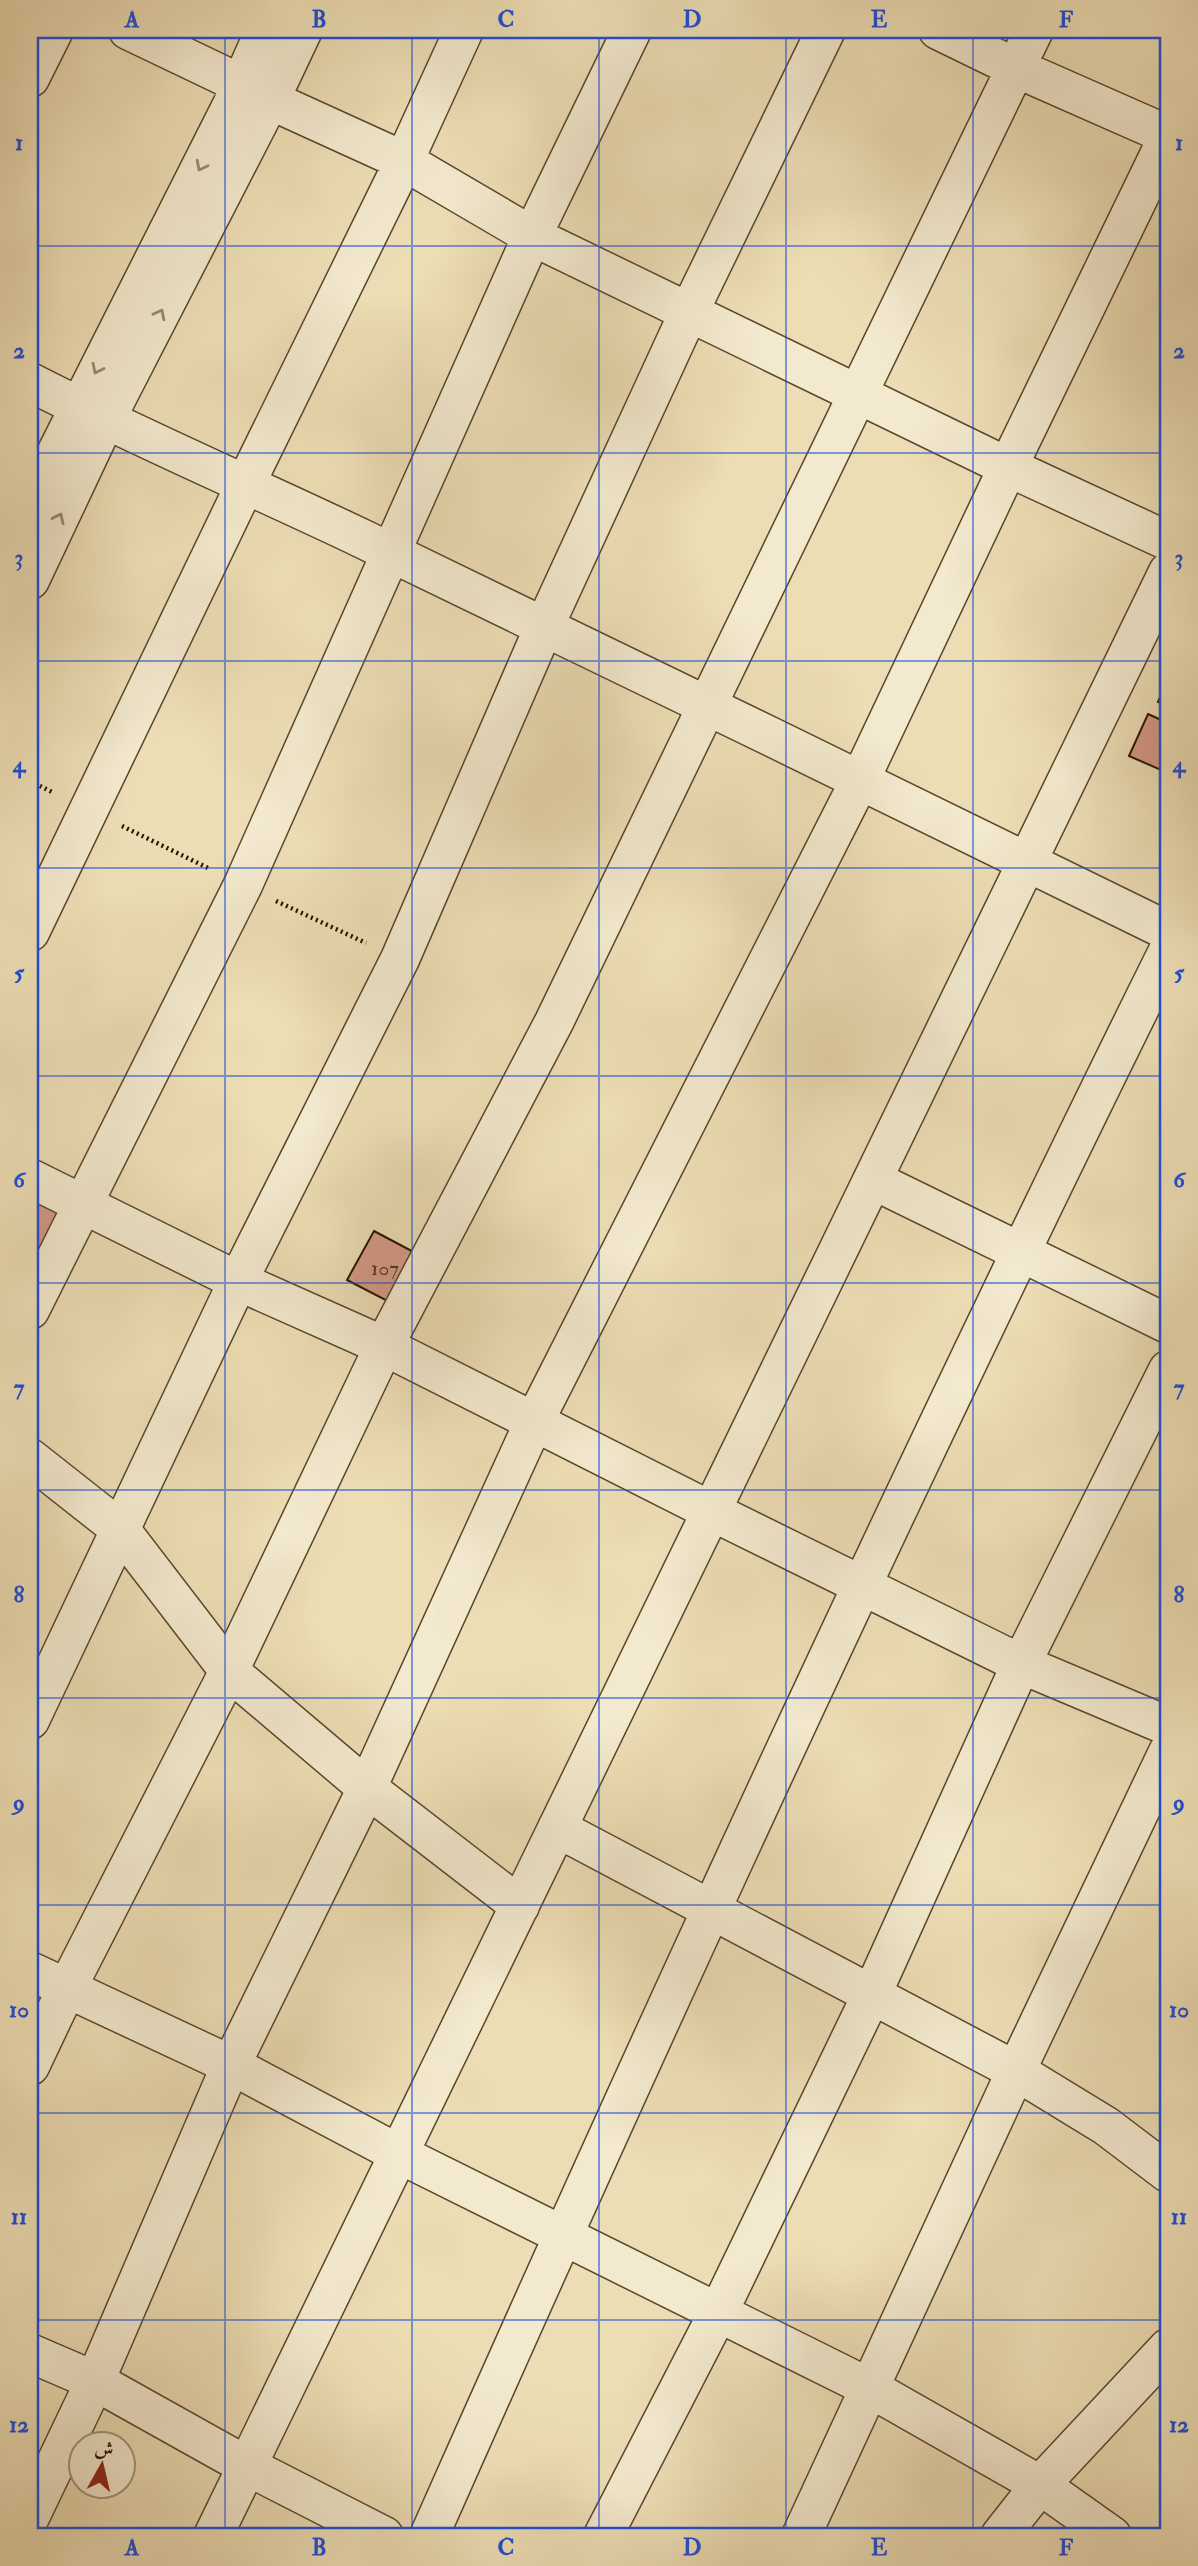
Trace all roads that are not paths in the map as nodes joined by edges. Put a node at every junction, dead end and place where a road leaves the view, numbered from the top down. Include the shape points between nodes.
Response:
1 (54, 30) edge
2 (128, 30) edge
3 (265, 30) edge
4 (303, 30) edge
5 (464, 30) edge
6 (632, 30) edge
7 (826, 30) edge
8 (938, 30) edge
9 (1034, 30) edge
10 (1016, 68) junction
11 (30, 78) edge
12 (255, 92) junction
13 (1168, 136) edge
14 (404, 161) junction
15 (532, 236) junction
16 (689, 312) junction
17 (30, 382) edge
18 (859, 393) junction
19 (92, 414) junction
20 (1008, 467) junction
21 (246, 483) junction
22 (30, 505) edge
23 (1168, 541) edge
24 (390, 553) junction
25 (1168, 572) edge
26 (30, 580) edge
27 (544, 627) junction
28 (707, 706) junction
29 (860, 780) junction
30 (1027, 862) junction
31 (1168, 931) edge
32 (30, 932) edge
33 (1168, 951) edge
34 (30, 1178) edge
35 (873, 1180) junction
36 (82, 1206) junction
37 (1020, 1250) junction
38 (238, 1281) junction
39 (30, 1310) edge
40 (1168, 1324) edge
41 (384, 1346) junction
42 (1168, 1370) edge
43 (534, 1422) junction
44 (30, 1458) edge
45 (711, 1511) junction
46 (120, 1529) junction
47 (864, 1587) junction
48 (1021, 1664) junction
49 (229, 1671) junction
50 (30, 1720) edge
51 (1168, 1726) edge
52 (1168, 1752) edge
53 (368, 1788) junction
54 (558, 1828) junction
55 (520, 1906) junction
56 (712, 1908) junction
57 (30, 1971) edge
58 (66, 1990) junction
59 (872, 1994) junction
60 (232, 2065) junction
61 (30, 2066) edge
62 (1016, 2071) junction
63 (399, 2154) junction
64 (1166, 2166) edge
65 (563, 2235) junction
66 (719, 2311) junction
67 (1168, 2348) edge
68 (30, 2353) edge
69 (95, 2381) junction
70 (869, 2387) junction
71 (247, 2466) junction
72 (1040, 2485) junction
73 (30, 2517) edge
74 (213, 2536) edge
75 (384, 2536) edge
76 (429, 2536) edge
77 (603, 2536) edge
78 (801, 2536) edge
79 (1000, 2536) edge
80 (1112, 2536) edge

1 - 11 street
2 - 12 street
3 - 12 street
4 - 12 street
5 - 14 street
6 - 15 street
7 - 16 street
8 - 10 street
9 - 10 street
10 - 13 street
10 - 18 street
12 - 14 street
12 - 19 street
13 - 20 street
14 - 15 street
14 - 21 street
15 - 16 street
15 - 24 street
16 - 18 street
16 - 27 street
17 - 19 street
18 - 20 street
18 - 28 street
19 - 21 street
19 - 22 street
26 -> 19 street
20 - 23 street
20 - 29 street
21 - 24 street
21 - 32 street
24 - 27 street
24 - 36 street via 243,885
25 - 30 street
27 - 28 street
27 - 38 street via 400,959
28 - 29 street
28 - 41 street via 554,1022
29 - 30 street
29 - 43 street
30 - 31 street
30 - 35 street
33 - 37 street
34 - 36 street
35 - 37 street
35 - 45 street
36 - 38 street
36 - 39 street
37 - 40 street
37 - 47 street
38 - 41 street
38 - 46 street
41 - 43 street
41 - 49 street
42 - 48 street
43 - 45 street
43 - 53 street
44 - 46 street
45 - 47 street
45 - 54 street
46 - 49 street
46 - 50 street
47 - 48 street
47 - 56 street
48 - 51 street
48 - 59 street
49 - 53 street
49 - 58 street
52 - 62 street
53 - 55 street
53 - 60 street
54 - 55 street
54 - 56 street
55 - 63 street
56 - 59 street
56 - 65 street
57 - 58 street
58 - 60 street
58 - 61 street
59 - 62 street
59 - 66 street
60 - 63 street
60 - 69 street
62 - 64 street
62 - 70 street
63 - 65 street
63 - 71 street
65 - 66 street
65 - 76 street
66 - 70 street
66 - 77 street
67 - 72 street
68 - 69 street
69 - 71 street
69 - 73 street
70 - 72 street
70 - 78 street
71 - 74 street
71 - 75 street
72 - 79 street
72 - 80 street

